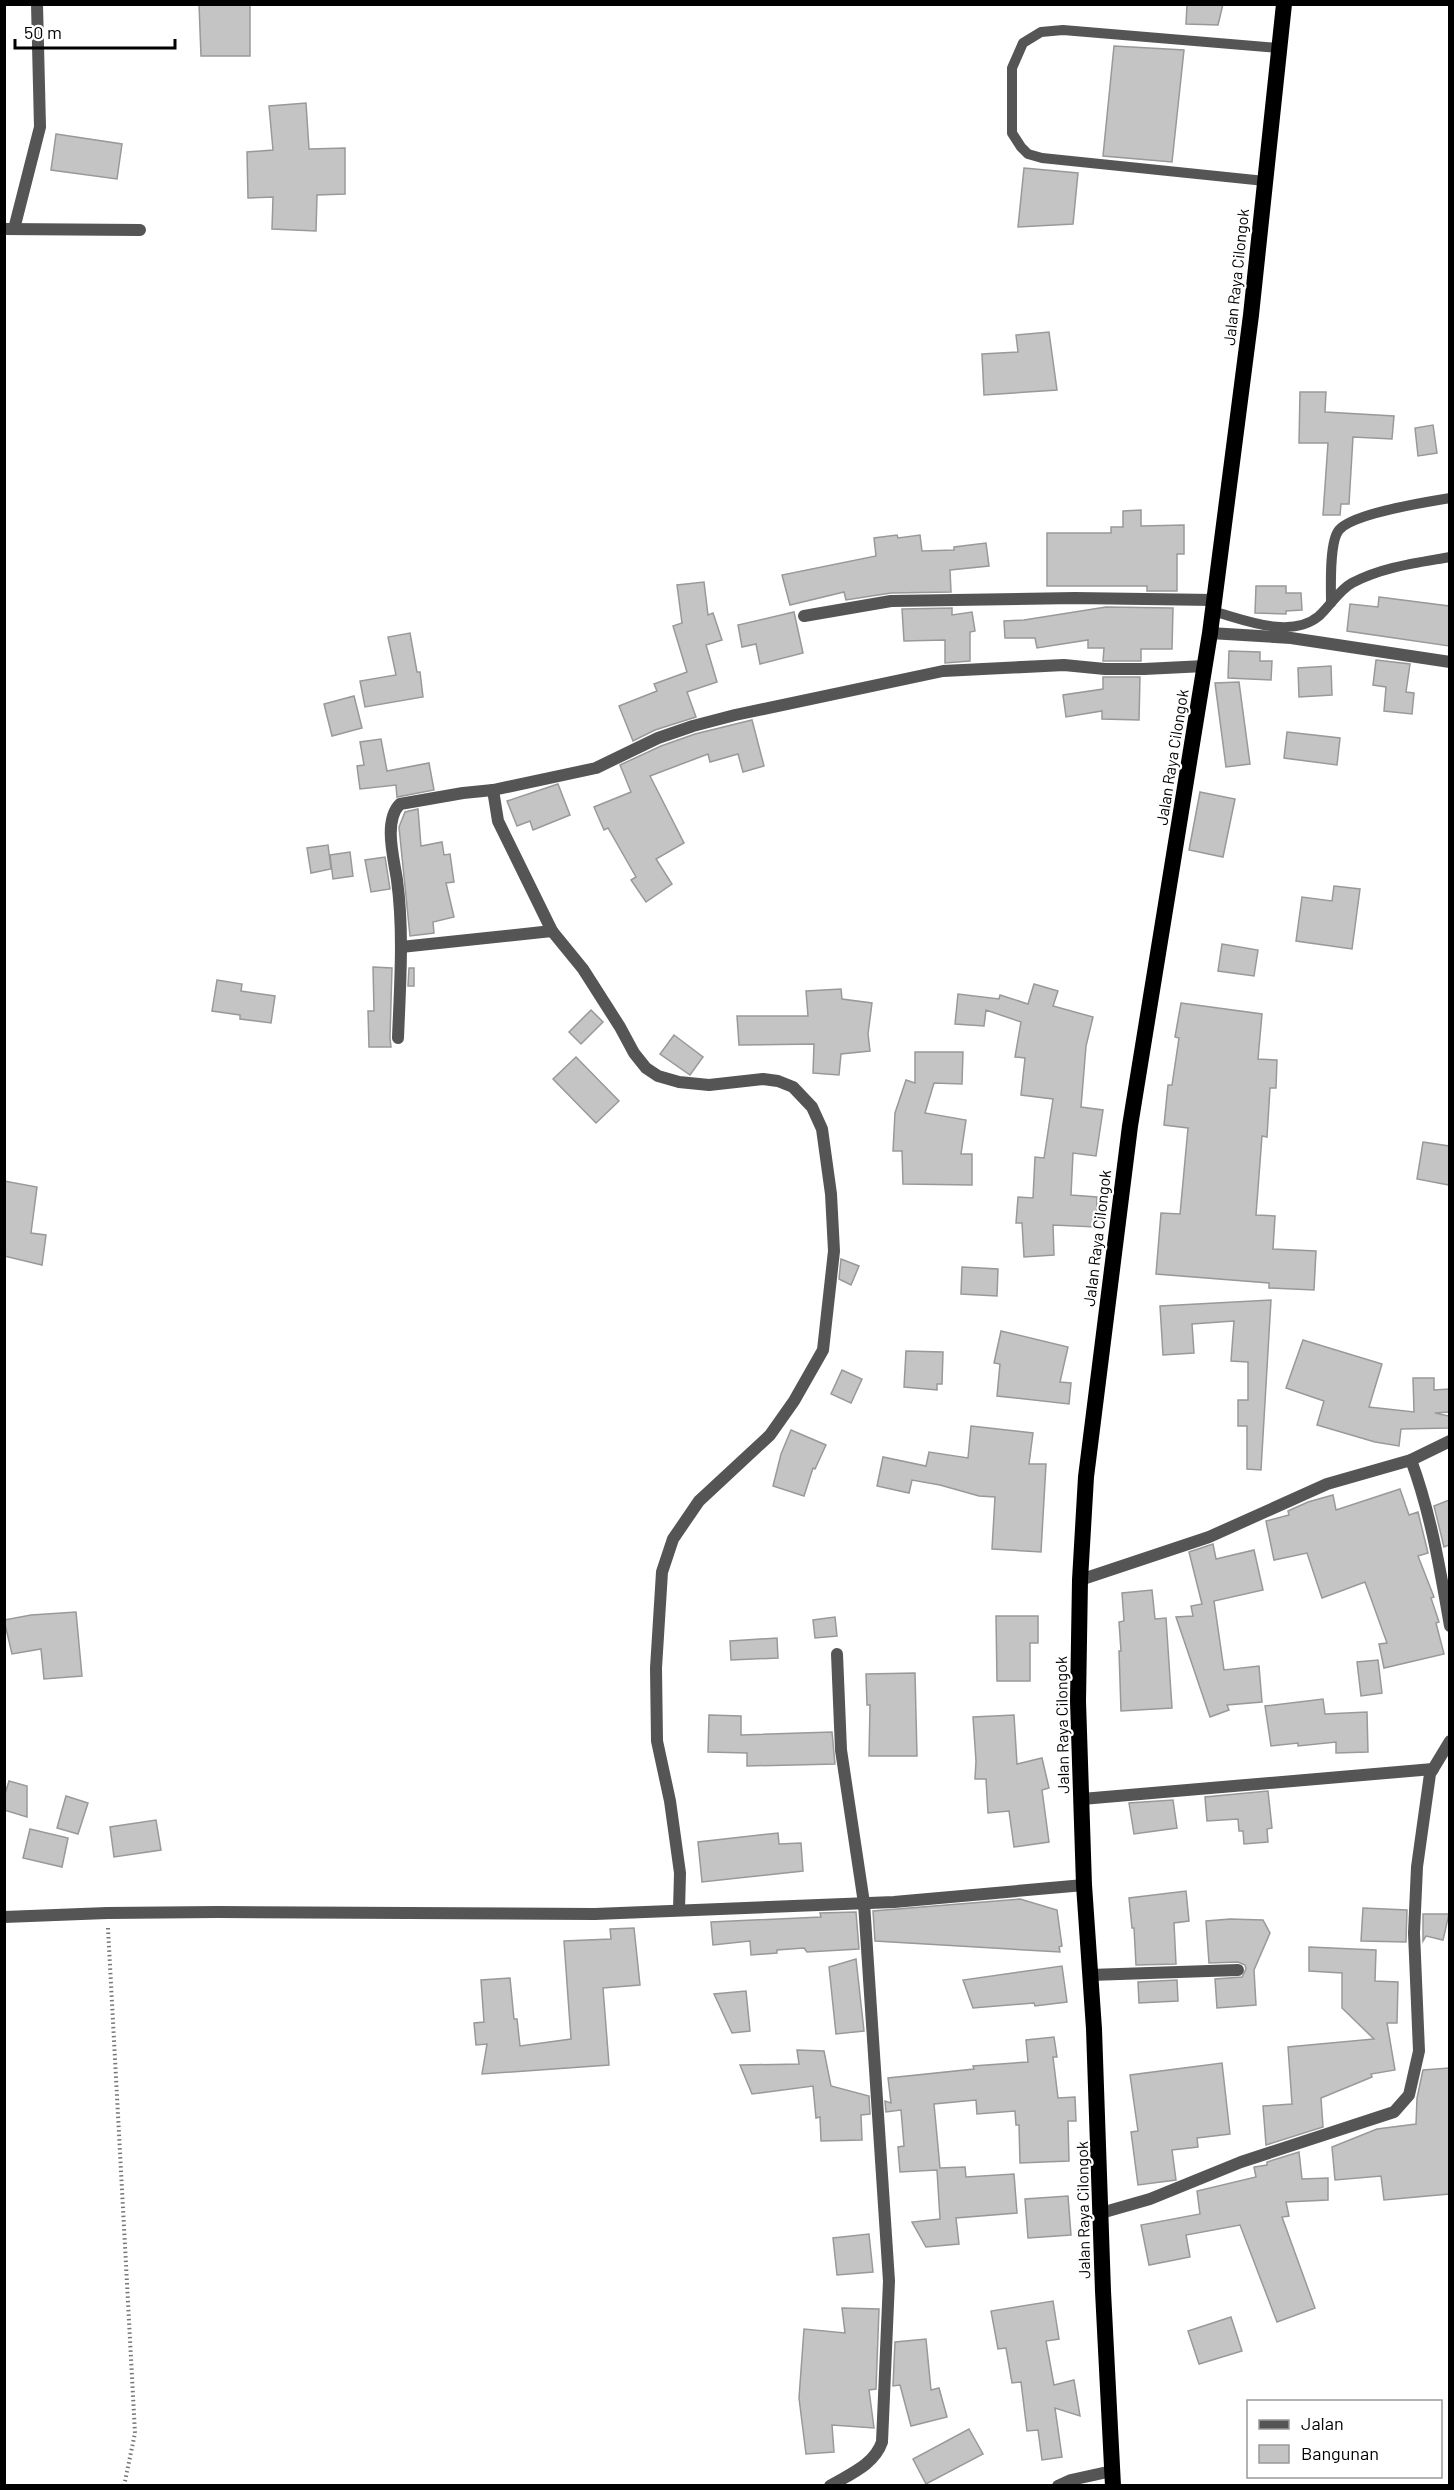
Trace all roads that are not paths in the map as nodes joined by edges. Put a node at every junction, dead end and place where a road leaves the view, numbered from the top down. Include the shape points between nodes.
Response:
1 (37, 4) edge
2 (1284, 4) edge
3 (1279, 48) junction
4 (1265, 181) junction
5 (9, 229) edge
6 (140, 230) dead end
7 (1449, 498) edge
8 (1449, 557) edge
9 (1331, 603) junction
10 (1213, 605) junction
11 (804, 616) dead end
12 (1209, 633) junction
13 (1449, 662) edge
14 (1205, 666) junction
15 (493, 790) junction
16 (552, 931) junction
17 (401, 947) junction
18 (398, 1038) dead end
19 (1449, 1441) edge
20 (1411, 1460) junction
21 (1080, 1580) junction
22 (1449, 1626) edge
23 (837, 1654) dead end
24 (1449, 1741) edge
25 (1433, 1769) junction
26 (1082, 1799) junction
27 (1084, 1885) junction
28 (864, 1903) junction
29 (679, 1910) junction
30 (4, 1917) edge
31 (1238, 1970) dead end
32 (1090, 1975) junction
33 (1101, 2213) junction
34 (1112, 2479) edge
35 (830, 2486) edge
36 (1058, 2486) edge

1 - 5 street via 40,127
2 - 3 highway, Jalan Raya Cilongok
3 - 4 highway, Jalan Raya Cilongok
3 - 4 lane via 1041,32 1023,44 1012,68 1012,133 1028,154
4 - 10 highway, Jalan Raya Cilongok
5 - 6 street
7 - 9 lane via 1373,514 1339,530 1334,541
8 - 9 lane via 1387,568 1350,584
9 - 10 lane via 1317,618 1287,627 1265,626
10 - 11 street via 1075,598 891,601
10 - 12 highway, Jalan Raya Cilongok
12 - 13 street via 1291,638
12 - 14 highway, Jalan Raya Cilongok
14 - 15 street via 1105,669 1064,665 943,670 735,715 658,738 596,768
14 - 21 highway, Jalan Raya Cilongok via 1130,1126 1086,1477
15 - 16 street via 498,821
15 - 17 street via 405,802 394,812 390,843
16 - 17 street
16 - 29 street via 583,969 634,1053 658,1076 709,1085 763,1079 793,1087 812,1107 822,1129 831,1194 834,1251 823,1350 770,1435 699,1501 673,1539 662,1572 656,1668 657,1741 679,1863
17 - 18 street
19 - 20 street
20 - 21 street via 1327,1484 1209,1537
20 - 22 street via 1436,1541
21 - 26 highway, Jalan Raya Cilongok via 1078,1701
23 - 28 street via 841,1750
24 - 25 street
25 - 26 street
25 - 33 street via 1426,1792 1417,1867 1414,1933 1419,2051 1409,2094 1394,2112
26 - 27 highway, Jalan Raya Cilongok
27 - 28 street
27 - 32 highway, Jalan Raya Cilongok
28 - 29 street
28 - 35 street via 889,2281 882,2442 872,2461
29 - 30 street via 595,1914 108,1913
31 - 32 street
32 - 33 highway, Jalan Raya Cilongok
33 - 34 highway, Jalan Raya Cilongok
34 - 36 street via 1071,2480

